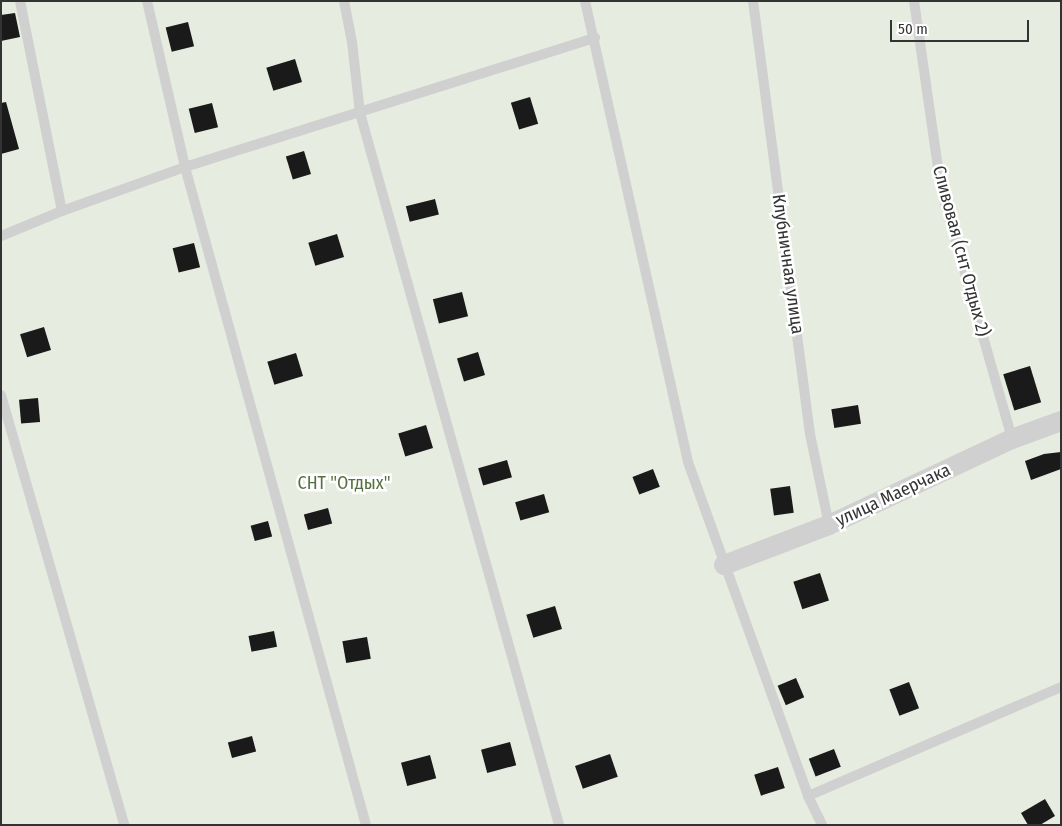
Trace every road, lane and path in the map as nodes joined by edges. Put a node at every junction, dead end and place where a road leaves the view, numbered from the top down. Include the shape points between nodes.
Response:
1 (20, 1) edge
2 (147, 1) edge
3 (344, 1) edge
4 (585, 1) edge
5 (753, 1) edge
6 (914, 1) edge
7 (595, 38) junction
8 (360, 113) junction
9 (185, 167) junction
10 (62, 211) junction
11 (1, 236) edge
12 (1, 395) edge
13 (1061, 421) edge
14 (1012, 439) junction
15 (829, 525) junction
16 (724, 565) junction
17 (1061, 687) edge
18 (808, 796) junction
19 (124, 825) edge
20 (366, 825) edge
21 (559, 825) edge
22 (822, 825) edge

1 - 10 lane
2 - 9 lane
3 - 8 lane
4 - 7 lane
5 - 15 lane, Клубничная улица via 810,434
6 - 14 lane, Сливовая (снт Отдых 2) via 940,189
7 - 8 lane
7 - 16 lane via 688,462
8 - 9 lane
8 - 21 lane
9 - 10 lane
9 - 20 lane
10 - 11 lane
12 - 19 lane
13 - 14 street, улица Маерчака
14 - 15 street, улица Маерчака
15 - 16 street, улица Маерчака
16 - 18 lane
17 - 18 lane
18 - 22 lane

